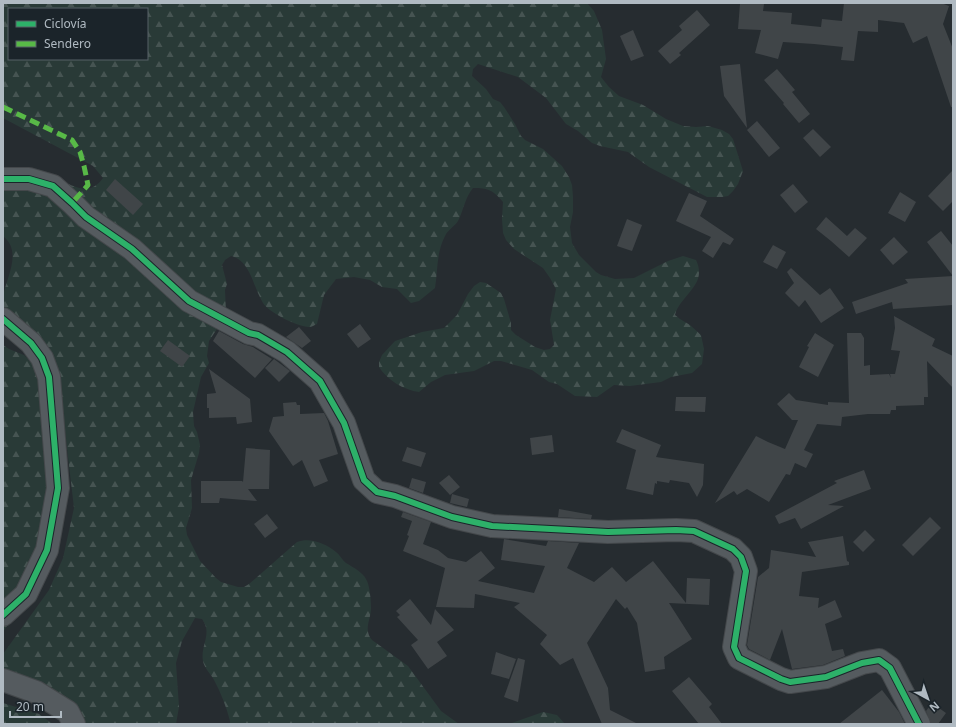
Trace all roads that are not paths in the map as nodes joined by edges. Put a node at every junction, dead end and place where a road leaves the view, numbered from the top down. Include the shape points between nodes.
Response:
1 (3, 179) edge
2 (3, 319) edge
3 (3, 615) edge
4 (3, 680) edge
5 (74, 724) edge
6 (919, 724) edge

1 - 6 street via 29,179 53,186 86,218 132,249 189,301 287,352 320,381 344,423 364,480 377,492 452,517 492,526 608,532 694,531 733,549 741,557 746,572 734,647 739,658 790,682 826,677 862,663 879,660 890,668
2 - 3 street via 31,343 42,358 49,377 58,488 47,550 26,594
4 - 5 street via 36,692 68,712

